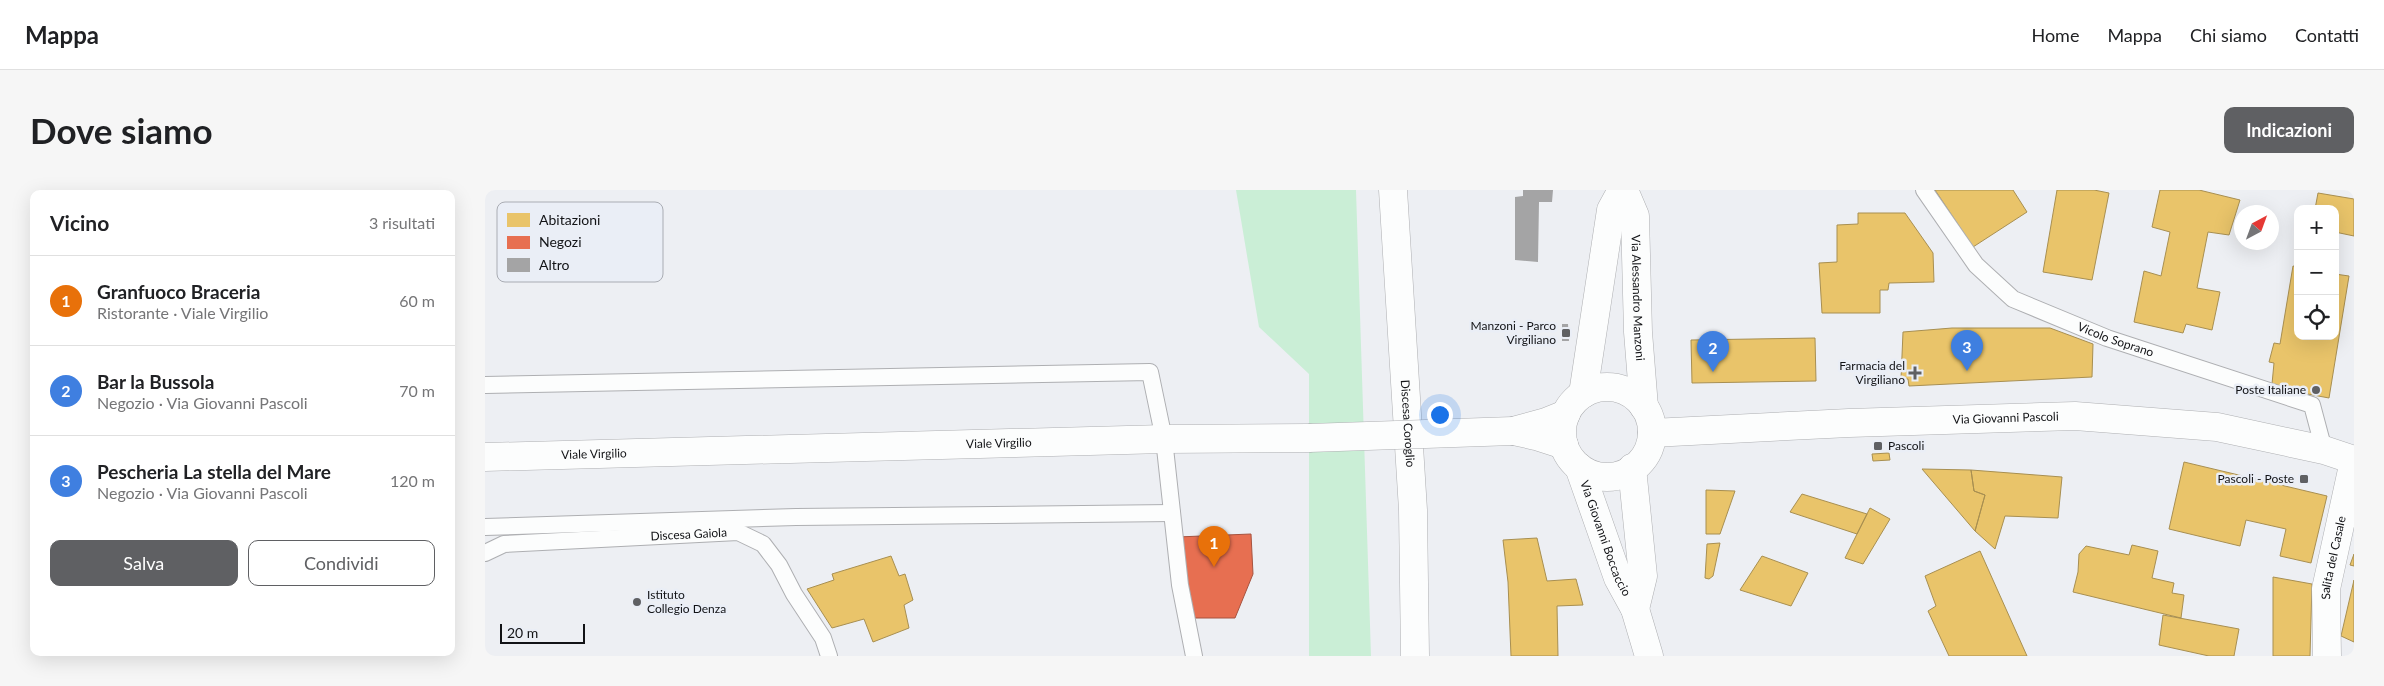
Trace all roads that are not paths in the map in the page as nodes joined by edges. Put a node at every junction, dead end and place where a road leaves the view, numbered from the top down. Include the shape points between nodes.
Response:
1 (1393, 190) edge
2 (1623, 190) edge
3 (1924, 190) edge
4 (485, 385) edge
5 (1583, 394) junction
6 (1644, 407) junction
7 (1566, 414) junction
8 (1513, 431) junction
9 (1652, 433) junction
10 (1164, 439) junction
11 (1564, 445) junction
12 (2324, 450) junction
13 (485, 457) edge
14 (2354, 460) edge
15 (1579, 467) junction
16 (1632, 468) junction
17 (1172, 513) junction
18 (485, 527) edge
19 (485, 553) edge
20 (1635, 609) junction
21 (829, 656) edge
22 (1194, 656) edge
23 (1415, 656) edge
24 (1649, 656) edge
25 (2327, 656) edge

1 - 23 street, Discesa Coroglio via 1413,510
2 - 5 street, Via Alessandro Manzoni via 1611,210
2 - 6 street, Via Alessandro Manzoni via 1635,216
3 - 12 lane, Vicolo Soprano via 1976,265 2013,299 2107,338 2312,405
4 - 10 lane via 1150,372
5 - 6 street via 1597,388 1613,387 1628,392
5 - 7 street
6 - 9 street
7 - 8 street, Viale Virgilio
7 - 11 street via 1562,429
8 - 10 street, Viale Virgilio, bridge
8 - 11 street, Viale Virgilio
9 - 12 street, Via Giovanni Pascoli via 1810,424 2075,416 2217,427
9 - 16 street via 1649,449 1641,462
10 - 13 street, Viale Virgilio
10 - 17 lane
11 - 15 street
12 - 14 street, Via Giovanni Pascoli
14 - 25 street, Salita del Casale via 2326,589
15 - 16 street via 1593,475 1609,477 1624,474
15 - 20 street, Via Giovanni Boccaccio via 1618,578
16 - 20 street, Via Giovanni Boccaccio via 1643,576
17 - 18 lane via 796,517
17 - 22 lane via 1180,585
19 - 21 lane, Discesa Gaiola via 504,544 738,532 763,544 779,565 823,638
20 - 24 street, Via Giovanni Boccaccio

